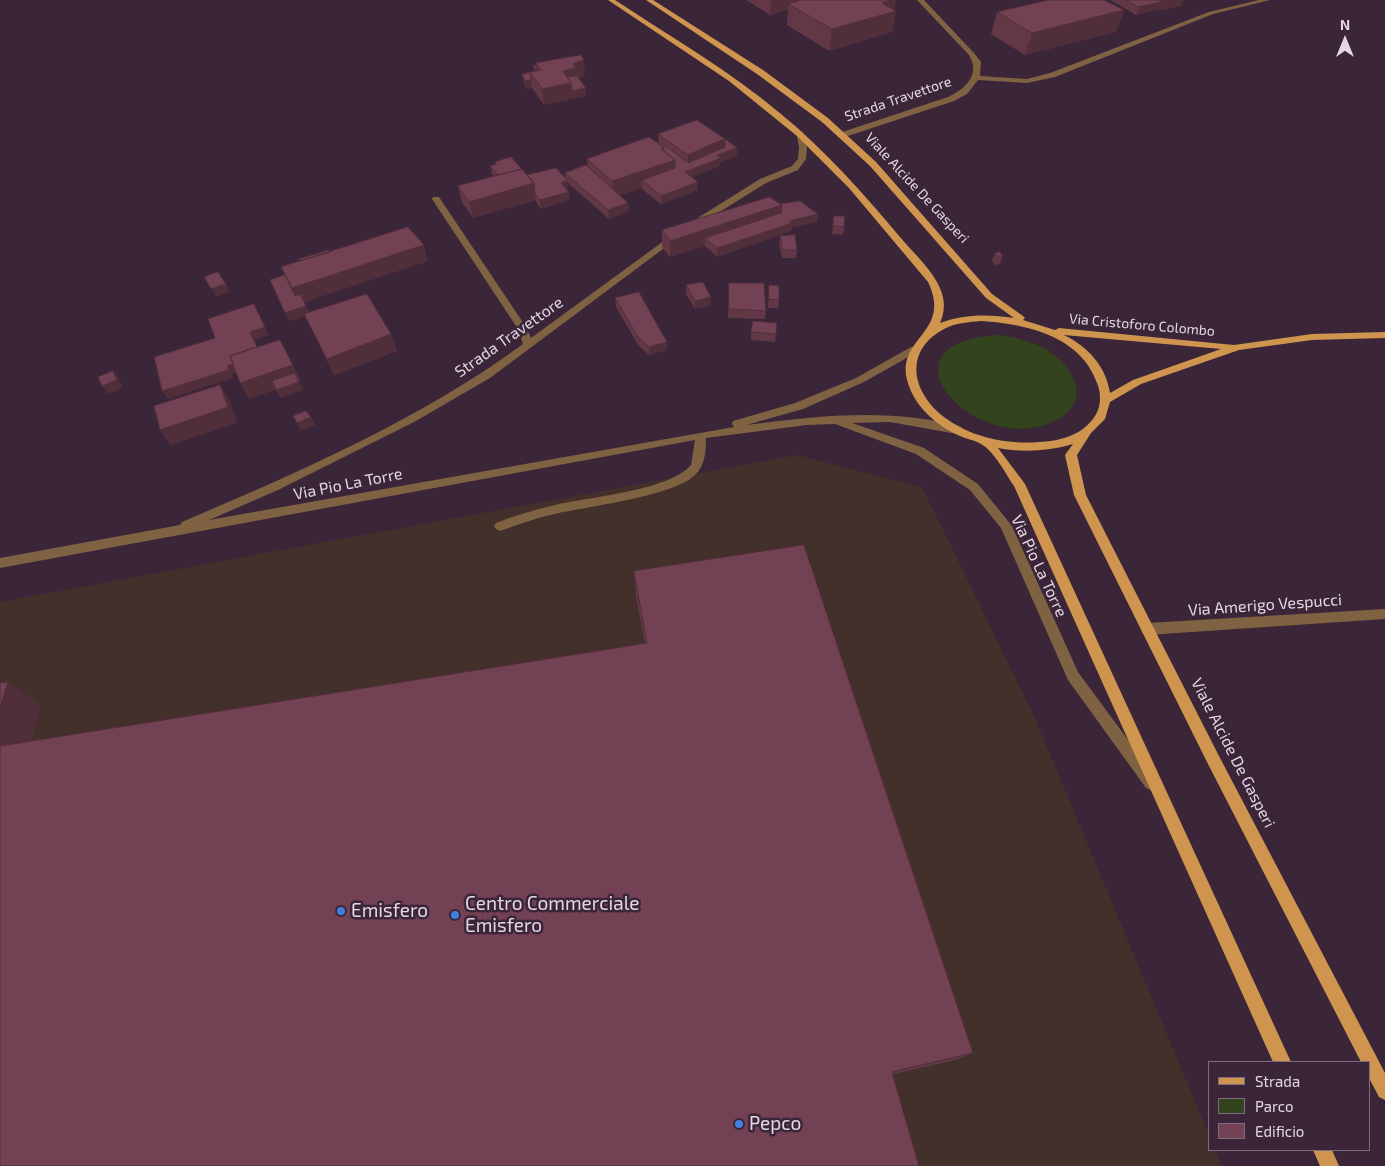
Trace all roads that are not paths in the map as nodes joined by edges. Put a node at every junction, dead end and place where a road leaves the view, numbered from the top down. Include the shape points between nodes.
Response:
1 (611, 0) edge
2 (649, 0) edge
3 (920, 0) edge
4 (1267, 0) edge
5 (976, 78) junction
6 (799, 132) junction
7 (842, 135) junction
8 (436, 199) dead end
9 (1028, 323) junction
10 (1045, 329) junction
11 (930, 333) junction
12 (1385, 335) edge
13 (529, 345) junction
14 (1238, 347) junction
15 (915, 350) junction
16 (1106, 400) junction
17 (832, 420) junction
18 (957, 430) junction
19 (1088, 430) junction
20 (701, 435) junction
21 (985, 441) junction
22 (500, 526) dead end
23 (163, 535) junction
24 (0, 563) edge
25 (1385, 614) edge
26 (1147, 629) junction
27 (1158, 792) junction
28 (1282, 1061) edge
29 (1370, 1061) edge
30 (1370, 1062) edge
31 (1385, 1091) edge
32 (1322, 1151) edge
33 (1330, 1166) edge

1 - 6 main road, Viale Alcide De Gasperi via 723,73
2 - 7 main road, Viale Alcide De Gasperi via 785,89
3 - 5 street via 972,54 976,62
4 - 5 street via 1211,13 1052,75 1027,81
5 - 7 street, Strada Travettore via 964,92 951,99
6 - 11 main road, Viale Alcide De Gasperi via 859,193 932,281 941,312
6 - 13 street, Strada Travettore via 802,158 795,168 747,190 686,230
7 - 9 main road, Viale Alcide De Gasperi via 873,164 989,296
8 - 13 street via 523,329
9 - 10 main road, Viale Alcide De Gasperi
9 - 11 main road, Viale Alcide De Gasperi via 996,318 966,319
10 - 14 main road, Via Cristoforo Colombo
10 - 16 main road, Viale Alcide De Gasperi via 1070,342 1090,359 1103,379
11 - 15 main road, Viale Alcide De Gasperi
12 - 14 main road, Via Cristoforo Colombo via 1312,337
13 - 23 street, Strada Travettore via 486,376 410,419 274,487
14 - 16 main road, Via Cristoforo Colombo via 1137,382
15 - 18 main road, Viale Alcide De Gasperi via 910,365 912,382 920,399 936,416
15 - 20 street, Via Pio La Torre via 860,380 799,406
16 - 19 main road, Viale Alcide De Gasperi via 1101,416
17 - 18 street, Via Pio La Torre via 890,418
17 - 20 street, Via Pio La Torre
17 - 27 street, Via Pio La Torre via 920,451 974,487 1006,526 1073,676
18 - 21 main road, Viale Alcide De Gasperi
19 - 21 main road, Viale Alcide De Gasperi via 1073,440 1054,445 1024,447
19 - 26 main road, Viale Alcide De Gasperi via 1071,454 1080,495
20 - 22 street via 697,465 677,480 617,499 519,518
20 - 23 street, Via Pio La Torre
21 - 27 main road, Viale Alcide De Gasperi via 1019,484
23 - 24 street, Via Pio La Torre
25 - 26 street, Via Amerigo Vespucci
26 - 29 main road, Viale Alcide De Gasperi
27 - 28 main road, Viale Alcide De Gasperi
30 - 31 main road, Viale Alcide De Gasperi
32 - 33 main road

